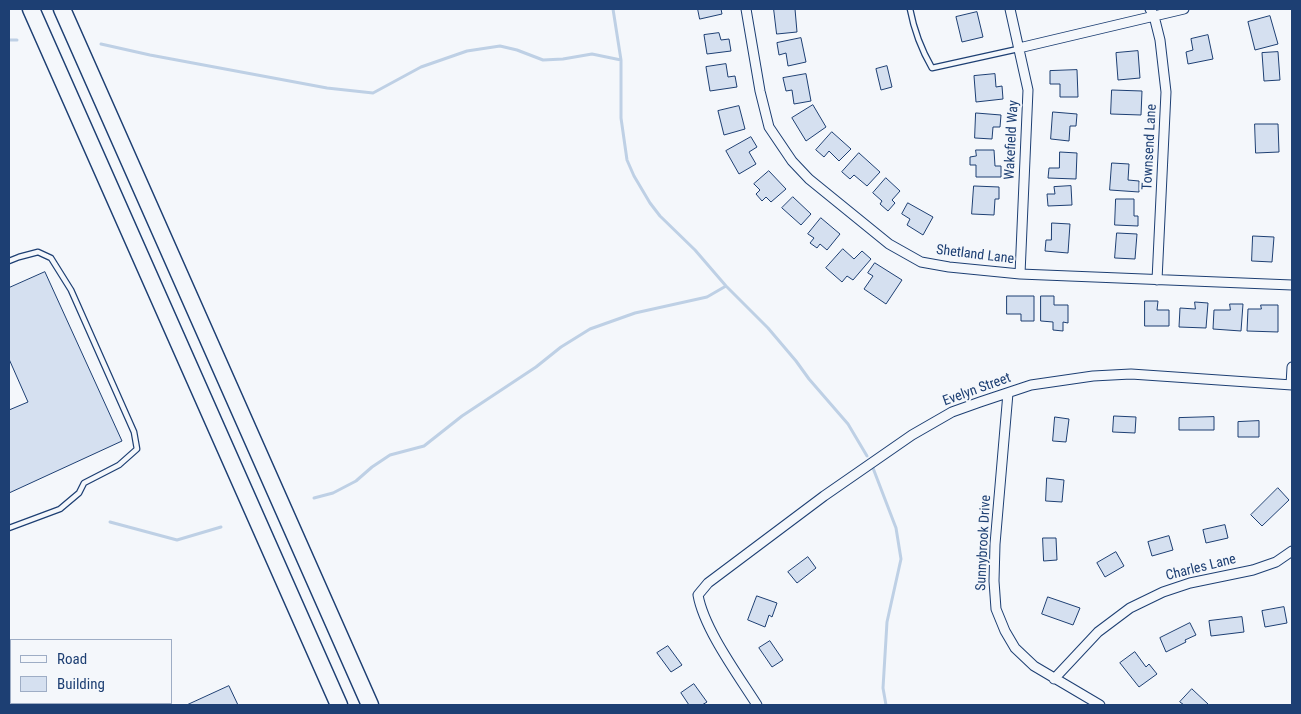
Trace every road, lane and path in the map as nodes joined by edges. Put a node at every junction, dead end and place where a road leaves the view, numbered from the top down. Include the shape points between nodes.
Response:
1 (31, 9) edge
2 (62, 9) edge
3 (746, 9) edge
4 (910, 9) edge
5 (1010, 9) edge
6 (1184, 9) edge
7 (1152, 12) edge
8 (1019, 48) junction
9 (9, 261) edge
10 (1020, 274) junction
11 (1157, 280) junction
12 (1292, 285) edge
13 (1292, 367) edge
14 (1292, 385) edge
15 (1008, 393) junction
16 (9, 528) edge
17 (1292, 551) edge
18 (1054, 678) junction
19 (340, 705) edge
20 (370, 705) edge
21 (756, 705) edge
22 (1100, 705) edge

1 - 19 highway
2 - 20 highway
3 - 10 street, Shetland Lane via 760,91 770,127 792,162 809,179 889,244 921,262
4 - 8 lane via 914,30 932,68
5 - 8 street, Wakefield Way
6 - 7 street
7 - 8 street
7 - 11 street, Townsend Lane via 1160,40 1166,92
8 - 10 street, Wakefield Way via 1028,90
9 - 16 lane via 38,252 51,258 71,290 134,432 137,449 119,465 84,483 60,509
10 - 11 street, Shetland Lane
11 - 12 street, Shetland Lane
13 - 14 street
14 - 15 street, Evelyn Street via 1131,374 1031,385
15 - 18 street, Sunnybrook Drive via 995,544 996,610 1015,648 1034,666
15 - 21 street, Evelyn Street via 952,412 912,435 708,582 698,595 701,610
17 - 18 street, Charles Lane via 1276,562 1254,570 1190,583 1130,608 1098,632
18 - 22 street, Sunnybrook Drive

